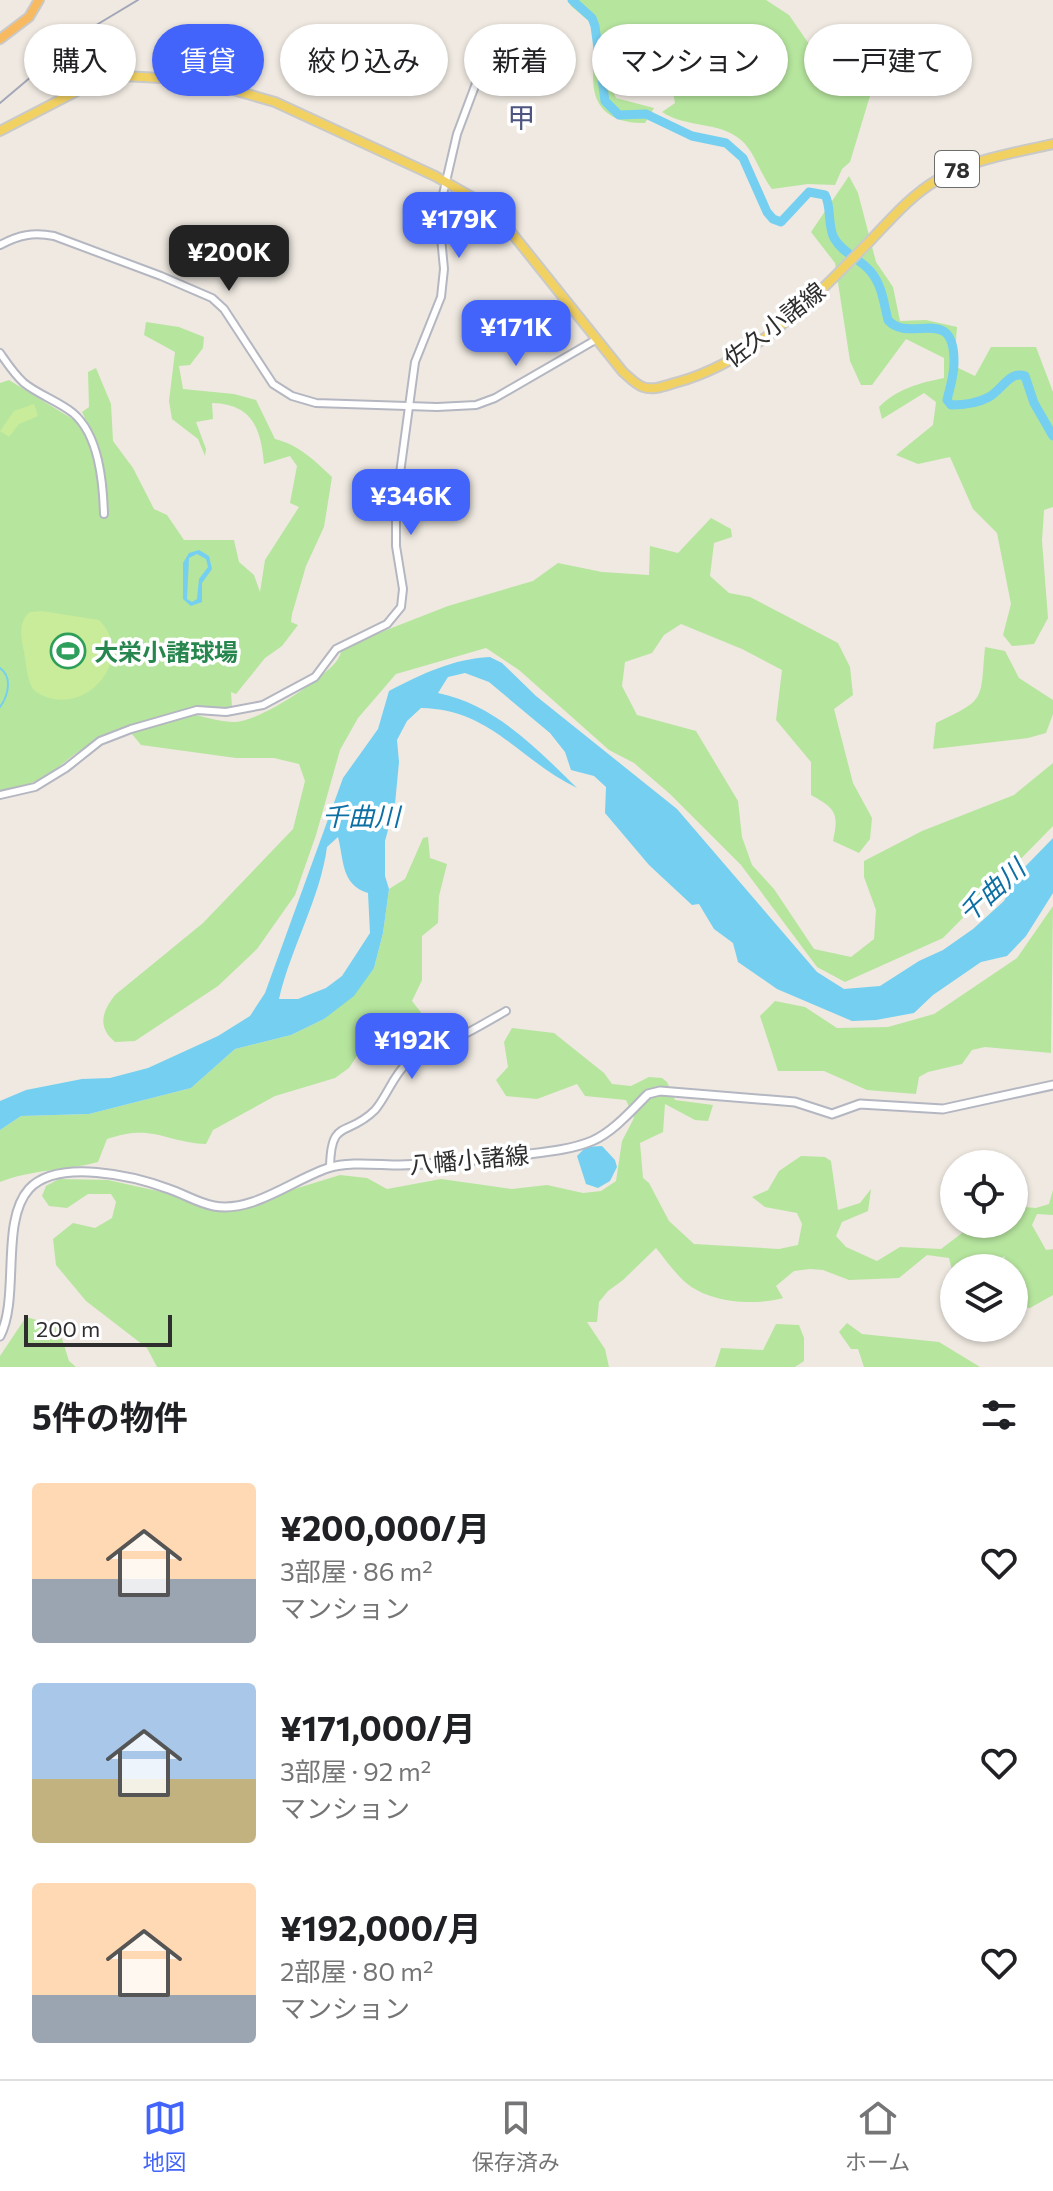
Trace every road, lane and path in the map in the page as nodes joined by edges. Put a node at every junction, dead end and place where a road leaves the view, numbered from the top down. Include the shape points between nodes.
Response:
1 (39, 0) edge
2 (0, 39) edge
3 (471, 96) edge
4 (0, 131) edge
5 (1053, 144) edge
6 (446, 182) junction
7 (0, 245) edge
8 (597, 339) junction
9 (0, 353) edge
10 (410, 406) junction
11 (104, 514) dead end
12 (0, 795) edge
13 (506, 1011) dead end
14 (1053, 1085) edge
15 (330, 1167) junction
16 (0, 1336) edge

1 - 2 highway via 29,17
3 - 6 street
4 - 6 main road, 佐久小諸線 / 78 via 105,79 191,79 284,106
5 - 8 main road, 佐久小諸線 / 78 via 964,166 924,189 781,324 718,368 656,388 638,384
6 - 8 main road, 佐久小諸線 / 78 via 511,232
6 - 10 street via 440,215 443,285 417,355
7 - 10 street via 34,233 54,236 199,291 224,309 262,370 292,396 316,403
8 - 10 street via 486,402 460,408
9 - 11 street via 25,383 73,413 84,426 93,445
10 - 12 street via 396,503 403,597 387,624 336,649 315,677 263,705 226,712 197,710 131,729 100,741 43,783
13 - 15 street via 406,1064 374,1110 336,1133
14 - 15 main road, 八幡小諸線 via 943,1109 860,1104 832,1114 795,1102 660,1091 648,1094 594,1140 561,1150 450,1164
15 - 16 main road, 八幡小諸線 via 234,1206 214,1206 128,1177 79,1172 43,1179 29,1189 15,1220 8,1312

